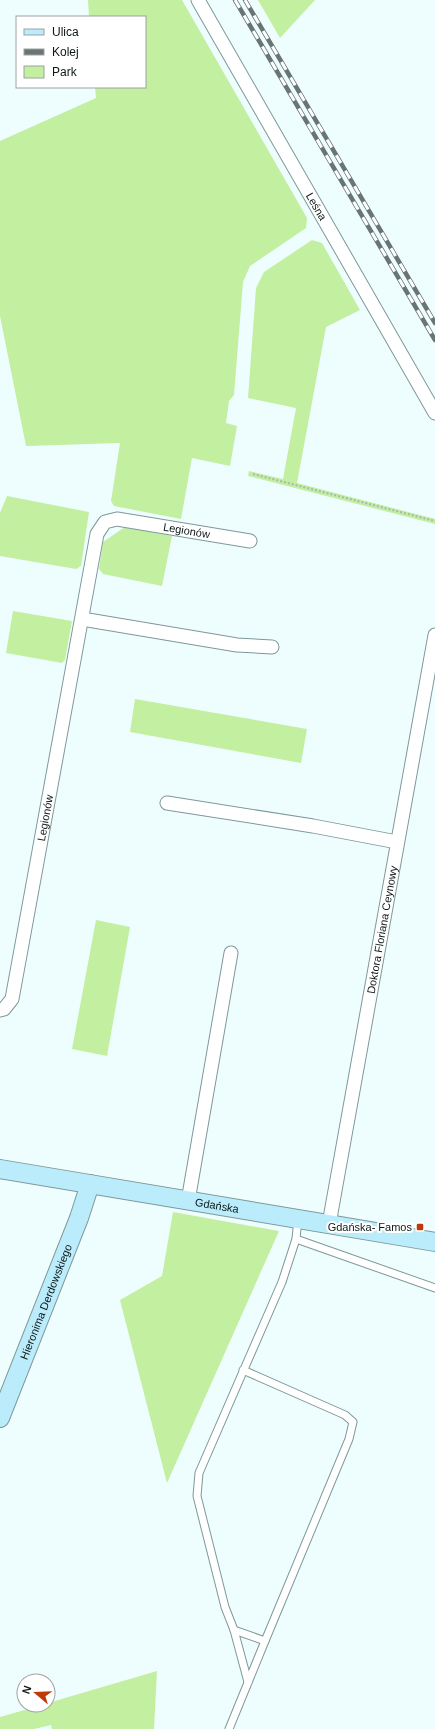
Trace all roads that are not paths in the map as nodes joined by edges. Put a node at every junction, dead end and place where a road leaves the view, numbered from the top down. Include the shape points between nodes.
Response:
1 (198, 0) edge
2 (435, 412) edge
3 (250, 541) dead end
4 (82, 619) junction
5 (435, 635) edge
6 (272, 647) dead end
7 (167, 803) dead end
8 (397, 842) junction
9 (231, 953) dead end
10 (0, 1010) edge
11 (0, 1168) edge
12 (90, 1184) junction
13 (188, 1201) junction
14 (298, 1219) junction
15 (329, 1224) junction
16 (296, 1239) junction
17 (435, 1242) edge
18 (435, 1288) edge
19 (243, 1370) junction
20 (0, 1418) edge
21 (234, 1630) junction
22 (265, 1641) junction
23 (248, 1682) junction
24 (228, 1729) edge

1 - 2 street, Leśna
3 - 4 street, Legionów via 117,519 105,522 97,534
4 - 6 street via 237,645
4 - 10 street, Legionów via 12,999
5 - 8 street, Doktora Floriana Ceynowy
7 - 8 street
8 - 15 street, Doktora Floriana Ceynowy
9 - 13 street
11 - 12 main road, Gdańska
12 - 13 main road, Gdańska
12 - 20 main road, Hieronima Derdowskiego
13 - 14 main road, Gdańska
14 - 15 main road, Gdańska
14 - 16 lane
15 - 17 main road, Gdańska
16 - 18 lane
16 - 19 lane via 282,1282
19 - 21 lane via 199,1473 196,1496 225,1607
19 - 22 lane via 345,1415 354,1422
21 - 22 lane
21 - 23 lane
22 - 23 lane
23 - 24 lane

